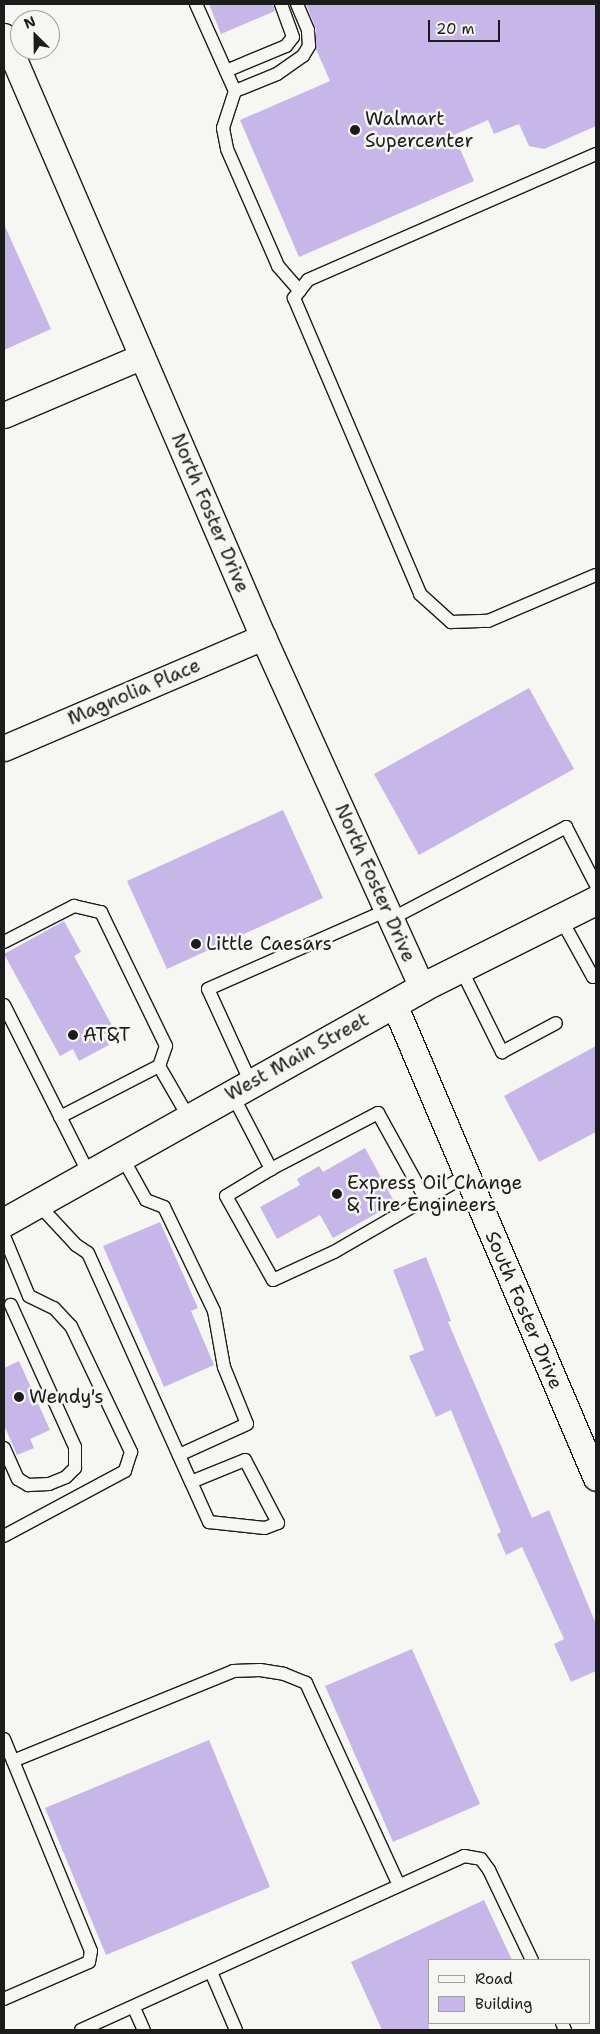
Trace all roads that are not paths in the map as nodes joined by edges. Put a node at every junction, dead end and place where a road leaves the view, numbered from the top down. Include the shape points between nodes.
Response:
1 (196, 4) edge
2 (280, 4) edge
3 (297, 4) edge
4 (4, 36) edge
5 (226, 71) junction
6 (235, 91) junction
7 (596, 154) edge
8 (300, 291) junction
9 (142, 356) junction
10 (4, 415) edge
11 (596, 575) edge
12 (263, 637) junction
13 (4, 748) edge
14 (596, 884) edge
15 (596, 901) edge
16 (389, 915) junction
17 (561, 919) junction
18 (4, 942) edge
19 (461, 969) junction
20 (596, 975) edge
21 (422, 988) junction
22 (394, 1004) junction
23 (4, 1005) edge
24 (556, 1023) dead end
25 (159, 1066) junction
26 (241, 1088) junction
27 (60, 1117) junction
28 (189, 1118) junction
29 (121, 1155) junction
30 (270, 1169) junction
31 (89, 1174) junction
32 (467, 1175) junction
33 (426, 1200) junction
34 (37, 1203) junction
35 (4, 1223) edge
36 (4, 1236) edge
37 (29, 1296) junction
38 (7, 1307) edge
39 (4, 1448) edge
40 (179, 1455) junction
41 (596, 1478) edge
42 (191, 1482) junction
43 (4, 1536) edge
44 (4, 1739) edge
45 (13, 1761) junction
46 (398, 1884) junction
47 (531, 1959) edge
48 (211, 1972) junction
49 (4, 1999) edge
50 (134, 2008) junction
51 (81, 2030) edge
52 (144, 2030) edge
53 (236, 2030) edge

1 - 5 lane
2 - 5 lane via 292,38 286,46
3 - 6 lane via 308,30 304,56 276,74
4 - 9 street, North Foster Drive
5 - 6 lane
6 - 8 lane via 222,128 227,150 278,266
7 - 8 lane via 308,280
8 - 11 lane via 294,298 420,594 451,622 488,620
9 - 10 street
9 - 12 street, North Foster Drive
12 - 13 street, Magnolia Place
12 - 16 street, North Foster Drive
14 - 16 lane via 566,827
15 - 17 main road, West Main Street
16 - 21 street, North Foster Drive
16 - 26 lane via 208,989
17 - 19 main road, West Main Street
17 - 20 lane via 593,977
18 - 25 lane via 74,906 101,912 166,1046
19 - 21 main road, West Main Street
19 - 24 lane via 502,1052
21 - 22 main road, West Main Street
22 - 26 main road, West Main Street
22 - 32 street, South Foster Drive
23 - 27 lane
25 - 27 lane
25 - 28 lane
26 - 28 main road, West Main Street
26 - 30 lane
27 - 31 lane
28 - 29 main road, West Main Street
29 - 31 main road, West Main Street
29 - 40 lane via 146,1200 164,1208 214,1311 224,1367 247,1424
30 - 33 lane via 378,1113
30 - 33 lane via 226,1196 273,1280 334,1252
31 - 34 main road, West Main Street
32 - 33 lane
32 - 41 street, South Foster Drive
34 - 35 main road, West Main Street
34 - 40 lane via 76,1245 88,1253
36 - 37 lane
37 - 38 lane
37 - 43 lane via 54,1308 71,1326 131,1452 125,1472
38 - 39 lane via 75,1447 75,1468 66,1477 50,1484 28,1485 18,1479
40 - 42 lane
42 - 42 lane via 209,1522 265,1528 278,1522 245,1460
44 - 45 lane
45 - 46 lane via 234,1672 260,1670 284,1674 306,1683
45 - 49 lane via 91,1951 89,1962
46 - 47 lane via 464,1856 481,1859
46 - 48 lane
48 - 50 lane
48 - 53 lane
50 - 51 lane
50 - 52 lane

